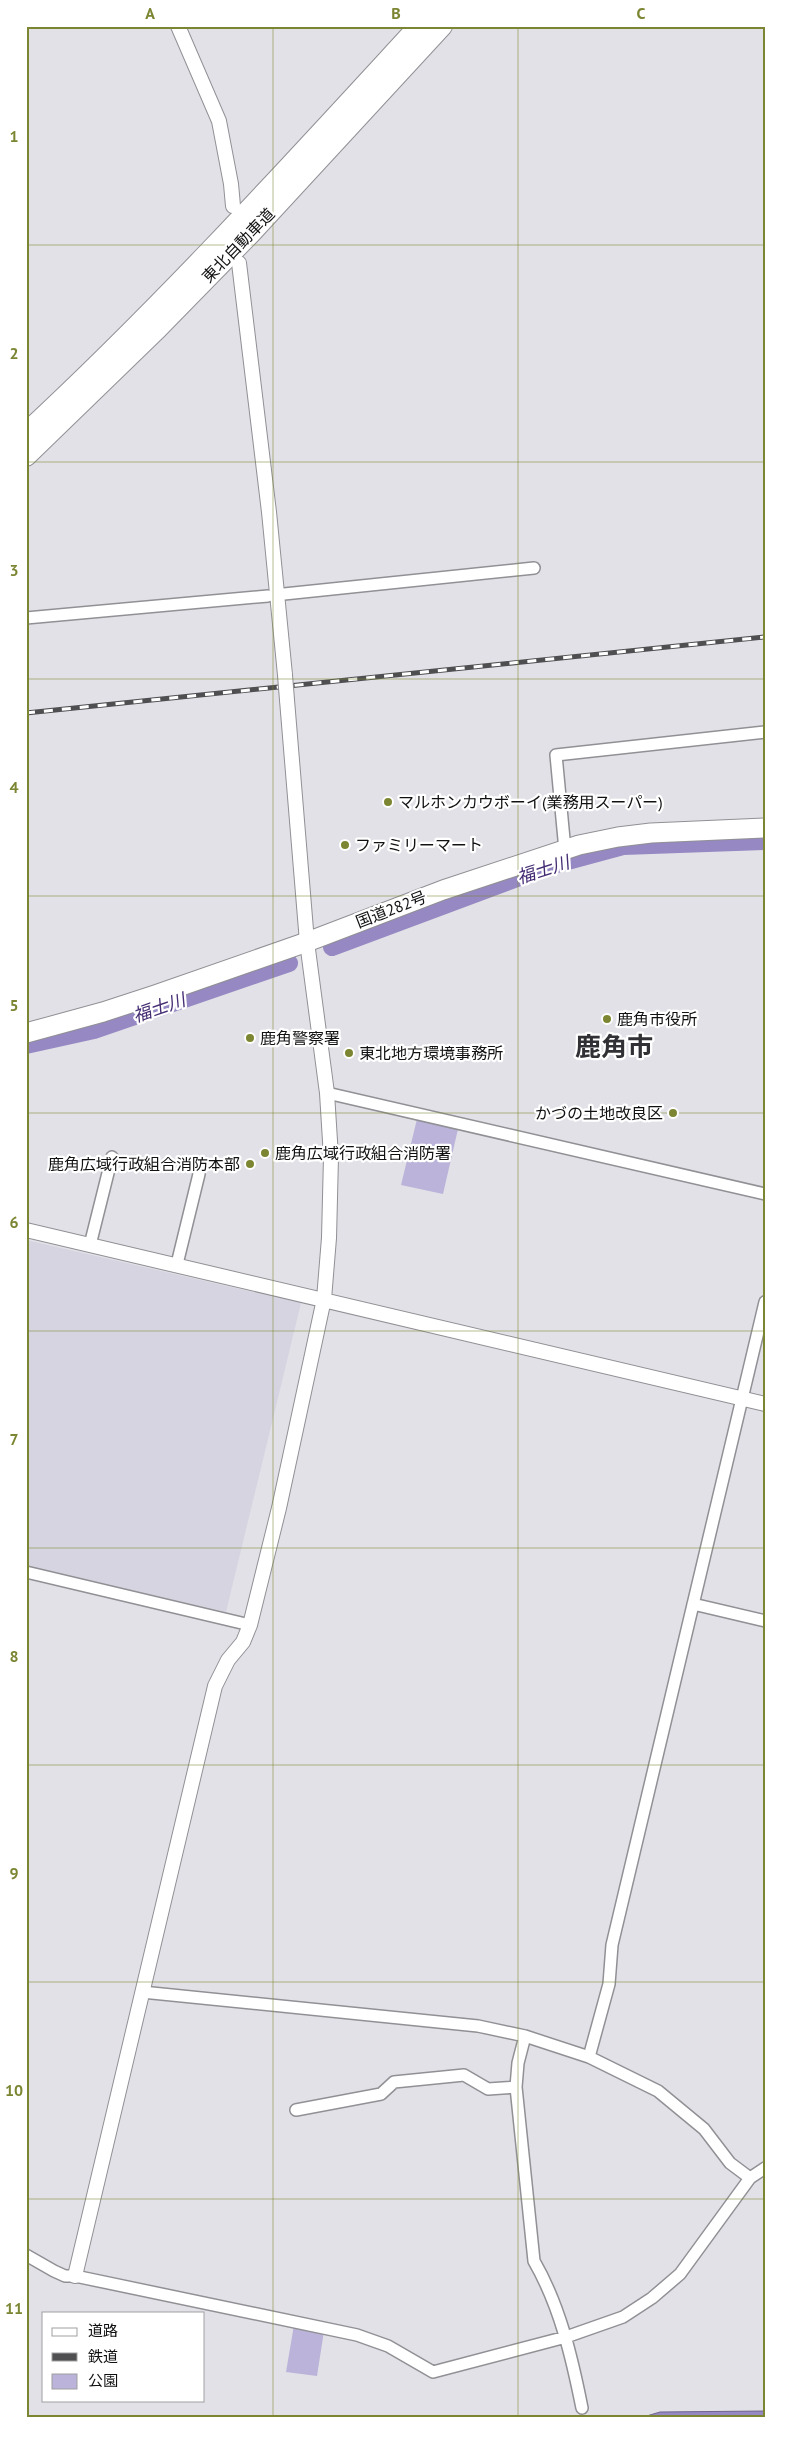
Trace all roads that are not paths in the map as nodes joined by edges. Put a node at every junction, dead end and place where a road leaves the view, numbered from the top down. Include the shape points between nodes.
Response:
1 (178, 26) edge
2 (419, 26) edge
3 (442, 26) edge
4 (233, 206) dead end
5 (239, 263) dead end
6 (26, 433) edge
7 (26, 456) edge
8 (534, 568) dead end
9 (284, 594) dead end
10 (268, 596) dead end
11 (26, 618) edge
12 (765, 732) edge
13 (765, 828) edge
14 (565, 850) junction
15 (307, 942) junction
16 (26, 1033) edge
17 (327, 1092) junction
18 (112, 1157) dead end
19 (199, 1174) dead end
20 (765, 1194) edge
21 (26, 1230) edge
22 (90, 1245) junction
23 (177, 1264) junction
24 (324, 1298) junction
25 (765, 1302) edge
26 (741, 1398) junction
27 (765, 1404) edge
28 (26, 1572) edge
29 (693, 1604) junction
30 (765, 1621) edge
31 (250, 1625) junction
32 (142, 1992) junction
33 (525, 2036) junction
34 (589, 2057) junction
35 (516, 2086) junction
36 (296, 2110) dead end
37 (765, 2168) edge
38 (750, 2178) junction
39 (26, 2255) edge
40 (75, 2276) junction
41 (566, 2337) junction
42 (582, 2408) dead end

1 - 4 street via 219,121
2 - 6 highway, 東北自動車道 via 240,221 147,317
3 - 7 highway, 東北自動車道 via 238,246
5 - 15 street, bridge via 269,512
8 - 9 street
10 - 11 street
12 - 14 street via 556,755
13 - 14 highway, 国道282号 via 651,833
14 - 15 highway, 国道282号 via 443,890
15 - 16 highway, 国道282号 via 103,1012
15 - 17 street
17 - 20 street
17 - 24 street via 331,1157
18 - 22 street
19 - 23 street
21 - 22 street
22 - 23 street
23 - 24 street
24 - 26 street
24 - 31 street
25 - 26 street
26 - 27 street
26 - 29 street
28 - 31 street
29 - 30 street
29 - 34 street via 612,1945 609,1984
31 - 32 street via 215,1686
32 - 33 street via 478,2026
32 - 40 street
33 - 34 street
33 - 35 street
34 - 38 street via 658,2091 704,2129 730,2163
35 - 36 street via 488,2089 464,2075 394,2082 381,2094
35 - 41 street via 534,2261
37 - 38 street
38 - 41 street via 680,2274 623,2317
39 - 40 street via 65,2276
40 - 41 street via 357,2335 388,2346 433,2372
41 - 42 street

